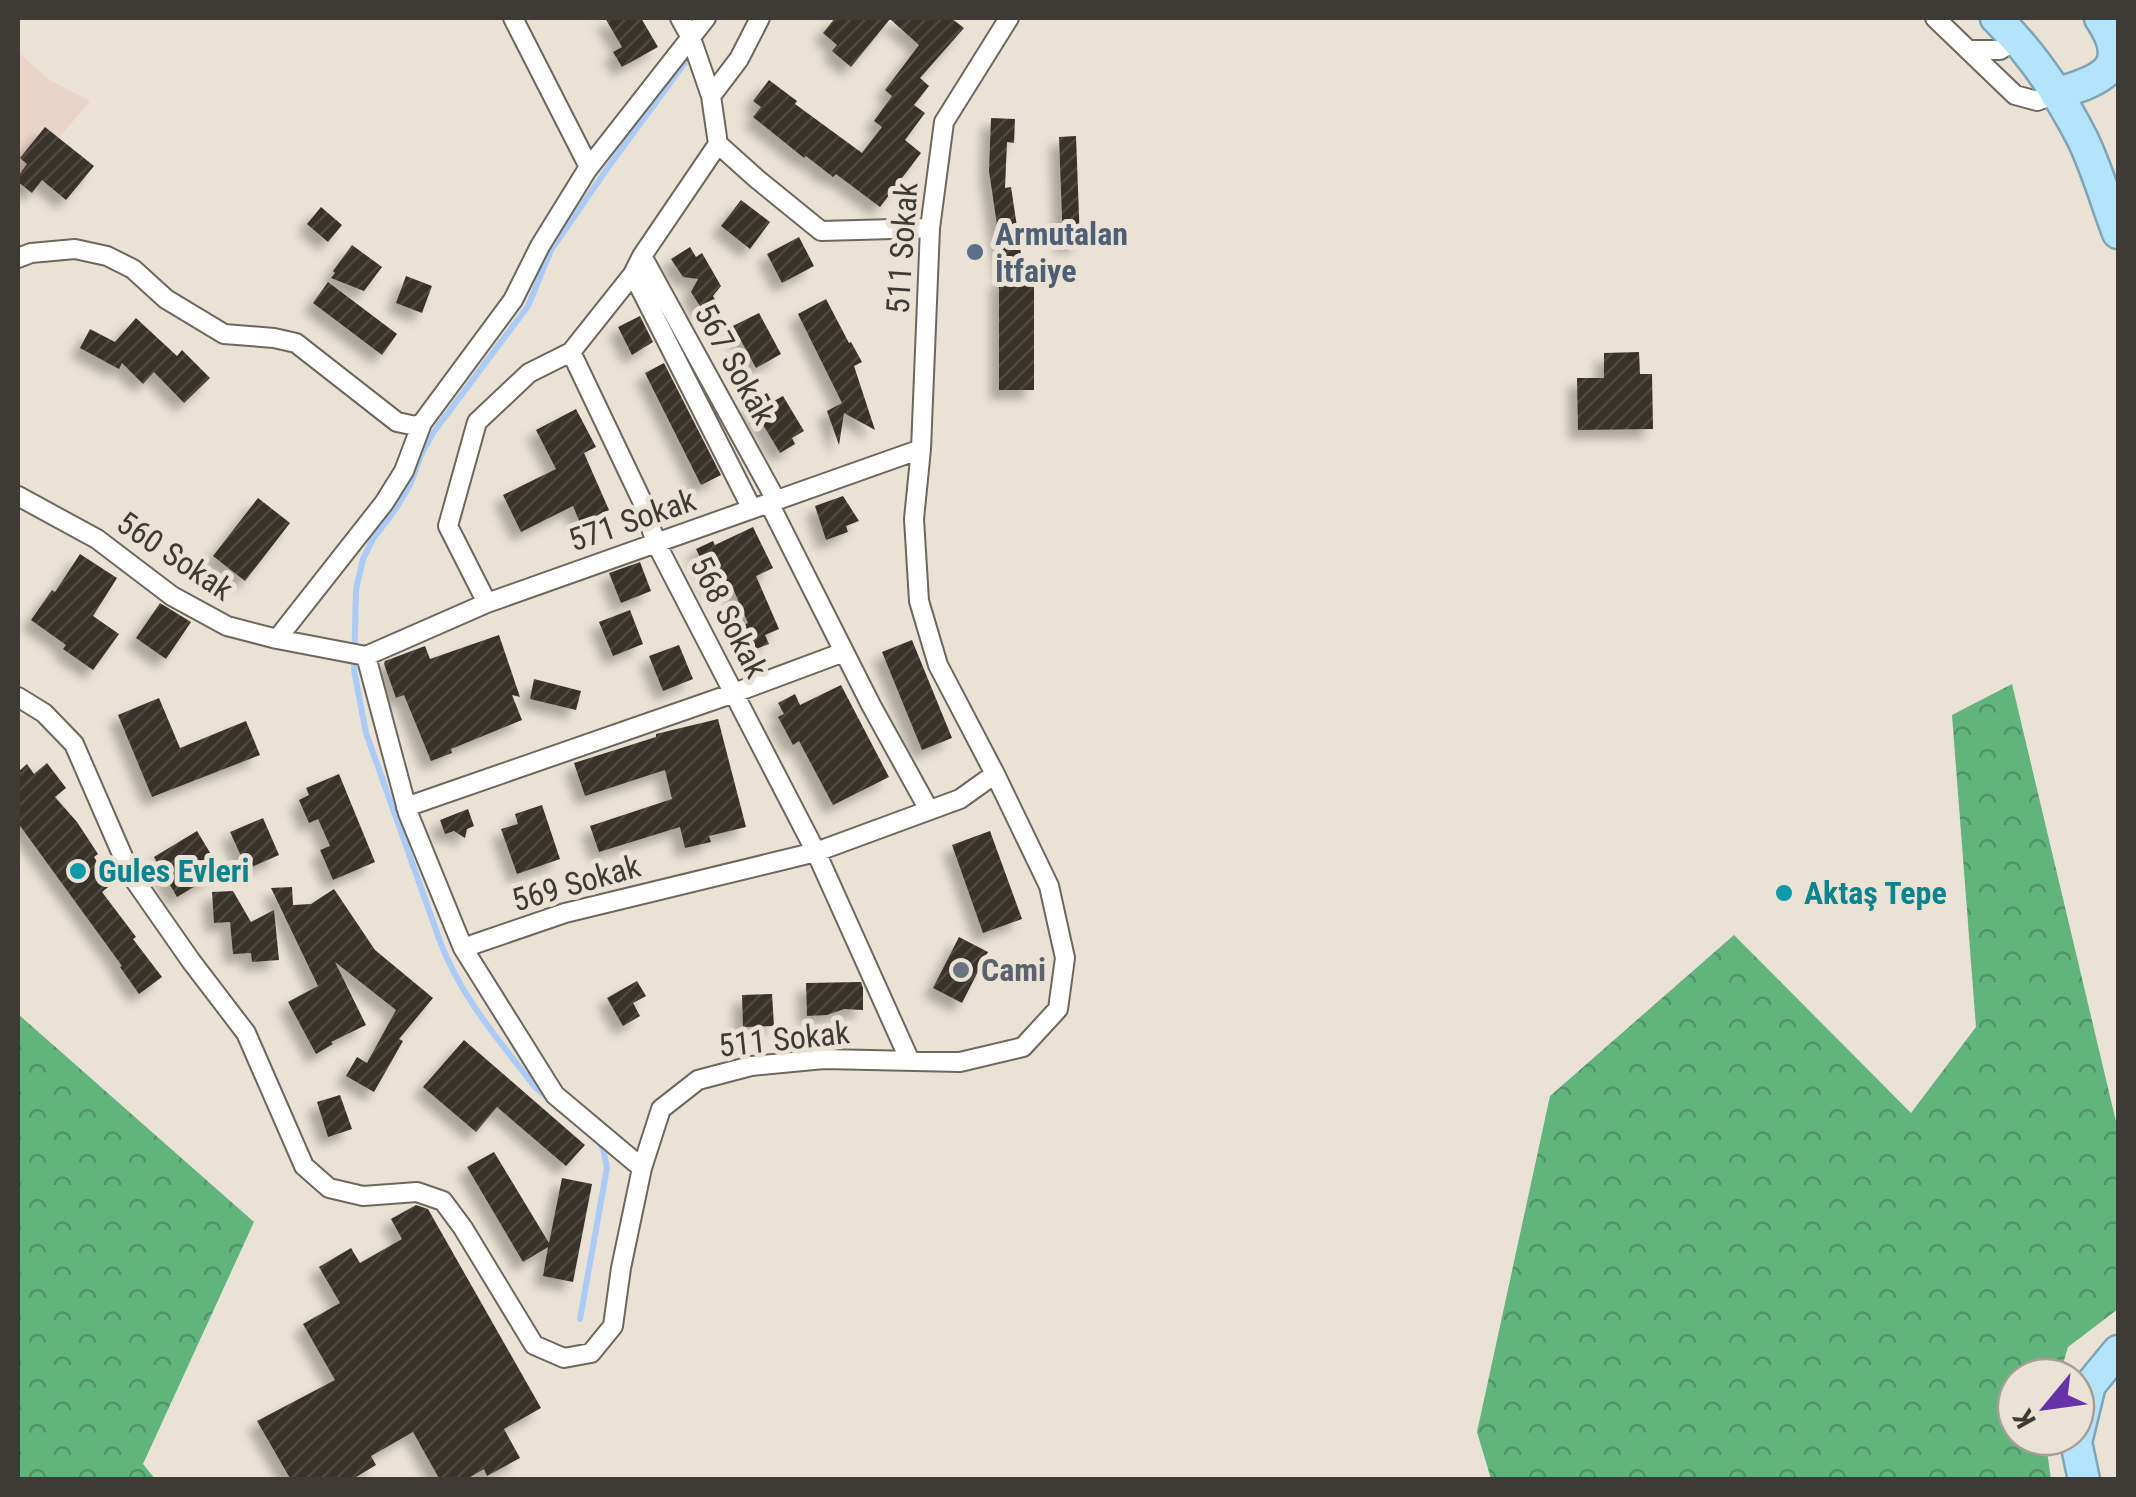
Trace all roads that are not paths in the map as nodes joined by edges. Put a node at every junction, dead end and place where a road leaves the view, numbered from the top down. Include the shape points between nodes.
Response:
1 (513, 18) edge
2 (680, 18) edge
3 (706, 18) edge
4 (760, 18) edge
5 (1010, 18) edge
6 (1935, 18) edge
7 (2015, 25) edge
8 (691, 38) junction
9 (2111, 44) edge
10 (1968, 50) junction
11 (2056, 94) junction
12 (711, 96) junction
13 (718, 144) junction
14 (589, 167) junction
15 (930, 228) junction
16 (2118, 233) edge
17 (642, 256) junction
18 (18, 258) edge
19 (633, 274) junction
20 (572, 352) junction
21 (422, 423) junction
22 (921, 449) junction
23 (18, 496) edge
24 (766, 504) junction
25 (656, 543) junction
26 (486, 603) junction
27 (277, 639) junction
28 (844, 652) junction
29 (358, 654) junction
30 (734, 693) junction
31 (18, 697) edge
32 (995, 774) junction
33 (406, 807) junction
34 (929, 810) junction
35 (816, 852) junction
36 (462, 948) junction
37 (910, 1060) junction
38 (642, 1168) junction
39 (2118, 1351) edge
40 (2084, 1480) edge

1 - 14 street
2 - 8 street
3 - 8 street
4 - 12 street
5 - 15 street, 511 Sokak via 944,122
6 - 10 street
7 - 10 street via 2000,50
7 - 11 highway
8 - 12 street
8 - 14 street
9 - 11 highway via 2110,68
10 - 11 street via 2016,96 2037,101
11 - 16 highway via 2082,138
12 - 13 street
13 - 15 street via 821,232
13 - 17 street
14 - 21 street via 513,300
15 - 22 street, 511 Sokak
17 - 19 street
17 - 24 street, 567 Sokak
18 - 21 street via 75,249 108,256 224,334 296,343 397,422
19 - 20 street
19 - 24 street, 567 Sokak
20 - 25 street, 568 Sokak
20 - 26 street via 528,373 478,422 448,526
21 - 27 street via 384,504
22 - 24 street, 571 Sokak
22 - 32 street, 511 Sokak via 914,519 920,601 938,664
23 - 27 street, 560 Sokak via 97,539 172,596 227,626
24 - 25 street, 571 Sokak
24 - 28 street
25 - 26 street, 571 Sokak
25 - 30 street, 568 Sokak
26 - 29 street, 571 Sokak
27 - 29 street, 560 Sokak
28 - 30 street
28 - 34 street
29 - 33 street
30 - 33 street
30 - 35 street, 568 Sokak
31 - 38 street, 511 Sokak via 44,712 74,744 131,876 246,1034 304,1166 329,1188 363,1196 417,1192 442,1202 534,1344 564,1358 591,1353 613,1326
32 - 34 street, 569 Sokak via 960,799
32 - 37 street, 511 Sokak via 1049,886 1065,958 1058,1009 1023,1047 960,1062
33 - 36 street
34 - 35 street, 569 Sokak
35 - 36 street, 569 Sokak via 564,914
35 - 37 street, 568 Sokak
36 - 38 street via 555,1096
37 - 38 street, 511 Sokak via 824,1059 751,1066 698,1080 662,1109
39 - 40 highway via 2090,1385 2076,1442

